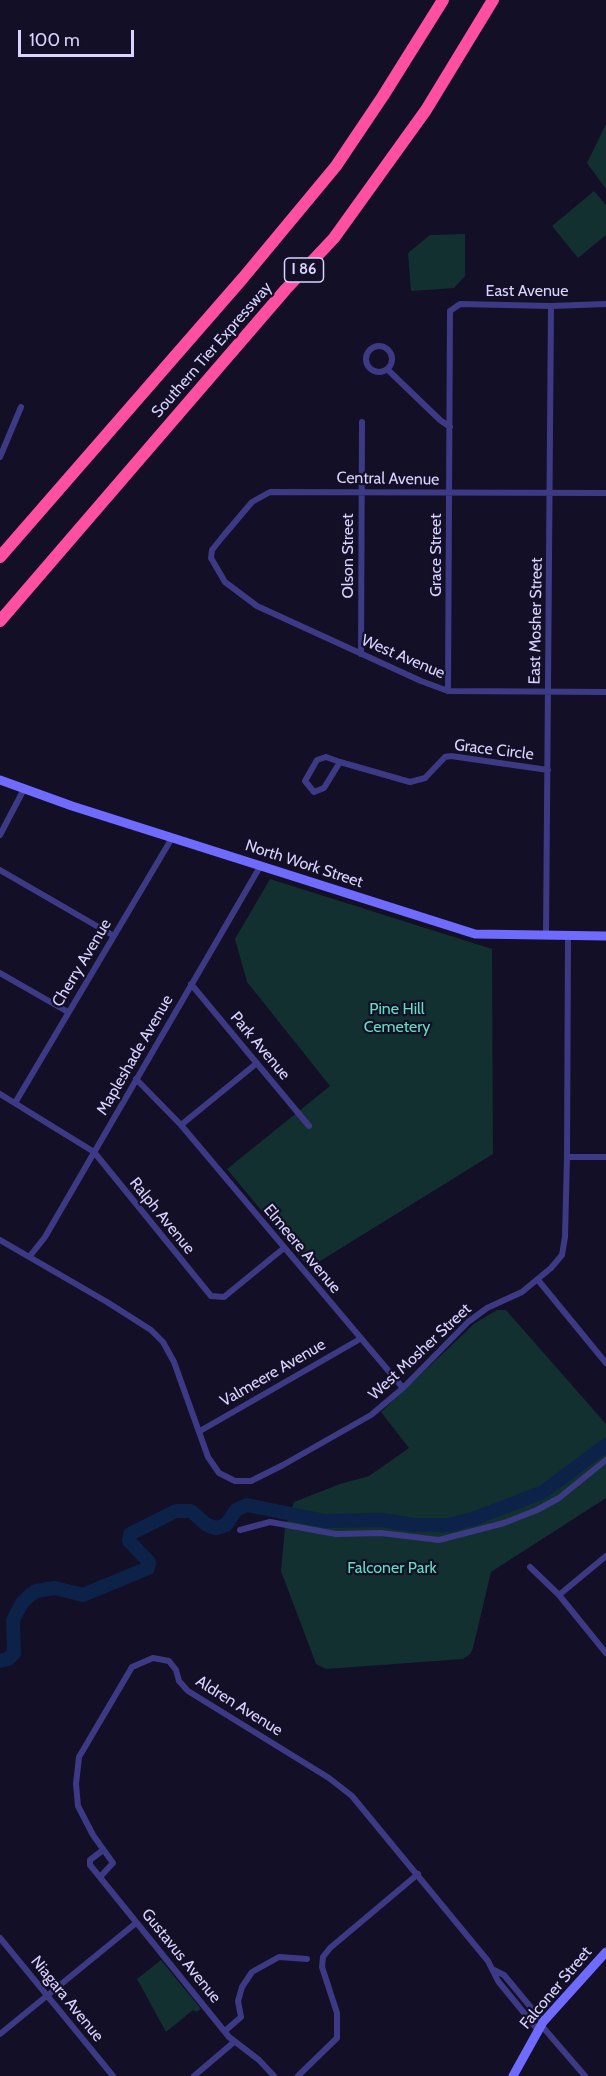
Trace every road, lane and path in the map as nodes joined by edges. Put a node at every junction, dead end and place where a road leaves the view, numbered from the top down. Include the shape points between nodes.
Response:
1 (443, 0) edge
2 (494, 0) edge
3 (606, 304) edge
4 (551, 306) junction
5 (450, 311) joint
6 (387, 369) junction
7 (21, 407) dead end
8 (362, 422) dead end
9 (450, 427) junction
10 (0, 457) edge
11 (361, 492) junction
12 (606, 493) edge
13 (450, 494) junction
14 (552, 495) junction
15 (0, 557) edge
16 (214, 567) joint
17 (0, 621) edge
18 (361, 654) junction
19 (448, 691) junction
20 (549, 692) junction
21 (606, 692) edge
22 (340, 762) junction
23 (548, 770) junction
24 (0, 780) edge
25 (24, 789) junction
26 (0, 835) edge
27 (172, 838) junction
28 (261, 865) junction
29 (0, 870) edge
30 (114, 936) junction
31 (546, 936) junction
32 (568, 936) junction
33 (606, 936) edge
34 (0, 973) edge
35 (191, 984) junction
36 (68, 1012) junction
37 (256, 1063) junction
38 (136, 1079) junction
39 (0, 1094) edge
40 (15, 1103) junction
41 (182, 1125) junction
42 (309, 1126) dead end
43 (94, 1152) junction
44 (567, 1157) junction
45 (606, 1157) edge
46 (0, 1240) edge
47 (284, 1248) junction
48 (30, 1256) junction
49 (538, 1280) junction
50 (360, 1339) junction
51 (606, 1363) edge
52 (404, 1388) junction
53 (200, 1431) junction
54 (606, 1460) edge
55 (240, 1530) dead end
56 (606, 1556) edge
57 (530, 1568) dead end
58 (559, 1595) junction
59 (606, 1653) edge
60 (103, 1850) junction
61 (417, 1874) junction
62 (100, 1878) junction
63 (136, 1923) junction
64 (0, 1938) edge
65 (606, 1952) edge
66 (307, 1959) dead end
67 (48, 1996) junction
68 (540, 2026) junction
69 (225, 2031) junction
70 (0, 2034) edge
71 (234, 2042) junction
72 (273, 2074) edge
73 (113, 2076) edge
74 (194, 2076) edge
75 (298, 2076) edge
76 (513, 2076) edge
77 (585, 2076) edge

1 - 15 highway, Southern Tier Expressway / I 86 via 336,166
2 - 17 highway, Southern Tier Expressway / I 86 via 426,110 334,238
3 - 4 street, East Avenue
4 - 5 street, East Avenue via 460,304
4 - 14 street, East Mosher Street
5 - 9 street, Grace Street
6 - 6 street via 372,369 366,361 369,351 376,346 386,348 391,361
6 - 9 street
7 - 10 street
8 - 11 street, Olson Street
9 - 13 street, Grace Street
11 - 13 street, Central Avenue
11 - 16 street, Central Avenue via 281,491 258,497 212,550
11 - 18 street, Olson Street
12 - 14 street, Central Avenue
13 - 14 street, Central Avenue
13 - 19 street, Grace Street
14 - 20 street, East Mosher Street
16 - 18 street, West Avenue via 225,582 257,606
18 - 19 street, West Avenue
19 - 20 street, West Avenue
20 - 21 street, West Avenue
20 - 23 street, East Mosher Street
22 - 22 street, Grace Circle via 326,757 317,760 305,781 308,788 314,792 324,788
22 - 23 street, Grace Circle via 410,782 425,778 445,757 451,756
23 - 31 street, East Mosher Street
24 - 25 street, North Work Street
25 - 26 street
25 - 27 street, North Work Street
27 - 28 street, North Work Street
27 - 30 street, Cherry Avenue
28 - 31 street, North Work Street via 475,934
28 - 35 street, Mapleshade Avenue
29 - 30 street
30 - 36 street, Cherry Avenue
31 - 32 street, North Work Street
32 - 33 street, North Work Street
32 - 44 street, West Mosher Street
34 - 36 street
35 - 37 street, Park Avenue
35 - 38 street, Mapleshade Avenue
36 - 40 street, Cherry Avenue
37 - 41 street
37 - 42 street, Park Avenue
38 - 41 street, Elmeere Avenue
38 - 43 street, Mapleshade Avenue
39 - 40 street, Ralph Avenue
40 - 43 street, Ralph Avenue
41 - 47 street, Elmeere Avenue
43 - 47 street, Ralph Avenue via 211,1296 224,1297
43 - 48 street, Mapleshade Avenue
44 - 45 street
44 - 49 street, West Mosher Street via 564,1247 558,1261
46 - 48 street
47 - 50 street, Elmeere Avenue
48 - 53 street via 151,1330 163,1342
49 - 51 street
49 - 52 street, West Mosher Street via 468,1322
50 - 52 street, Elmeere Avenue
50 - 53 street, Valmeere Avenue
52 - 53 street, West Mosher Street via 371,1415 259,1478 244,1482 227,1478 212,1464
54 - 55 street via 559,1498 537,1510 440,1540 381,1533 336,1534 279,1522
56 - 58 street
57 - 58 street
58 - 59 street
60 - 61 street, Aldren Avenue via 78,1806 78,1764 127,1673 138,1663 153,1658 172,1664 179,1682 188,1691 345,1790
60 - 62 street, Aldren Avenue via 113,1863
60 - 62 street via 89,1863
61 - 68 street, Aldren Avenue via 494,1969 498,1981
61 - 75 street via 323,1957 322,1967 337,2013 337,2038
62 - 63 street, Gustavus Avenue
63 - 67 street
63 - 69 street, Gustavus Avenue
64 - 67 street, Niagara Avenue
65 - 68 street, Falconer Street
66 - 69 street via 279,1957 252,1972 238,2001 241,2017
67 - 70 street
67 - 73 street, Niagara Avenue
68 - 76 street, Falconer Street
68 - 77 street, Aldren Avenue
69 - 71 street, Gustavus Avenue
71 - 72 street, Gustavus Avenue
71 - 74 street

